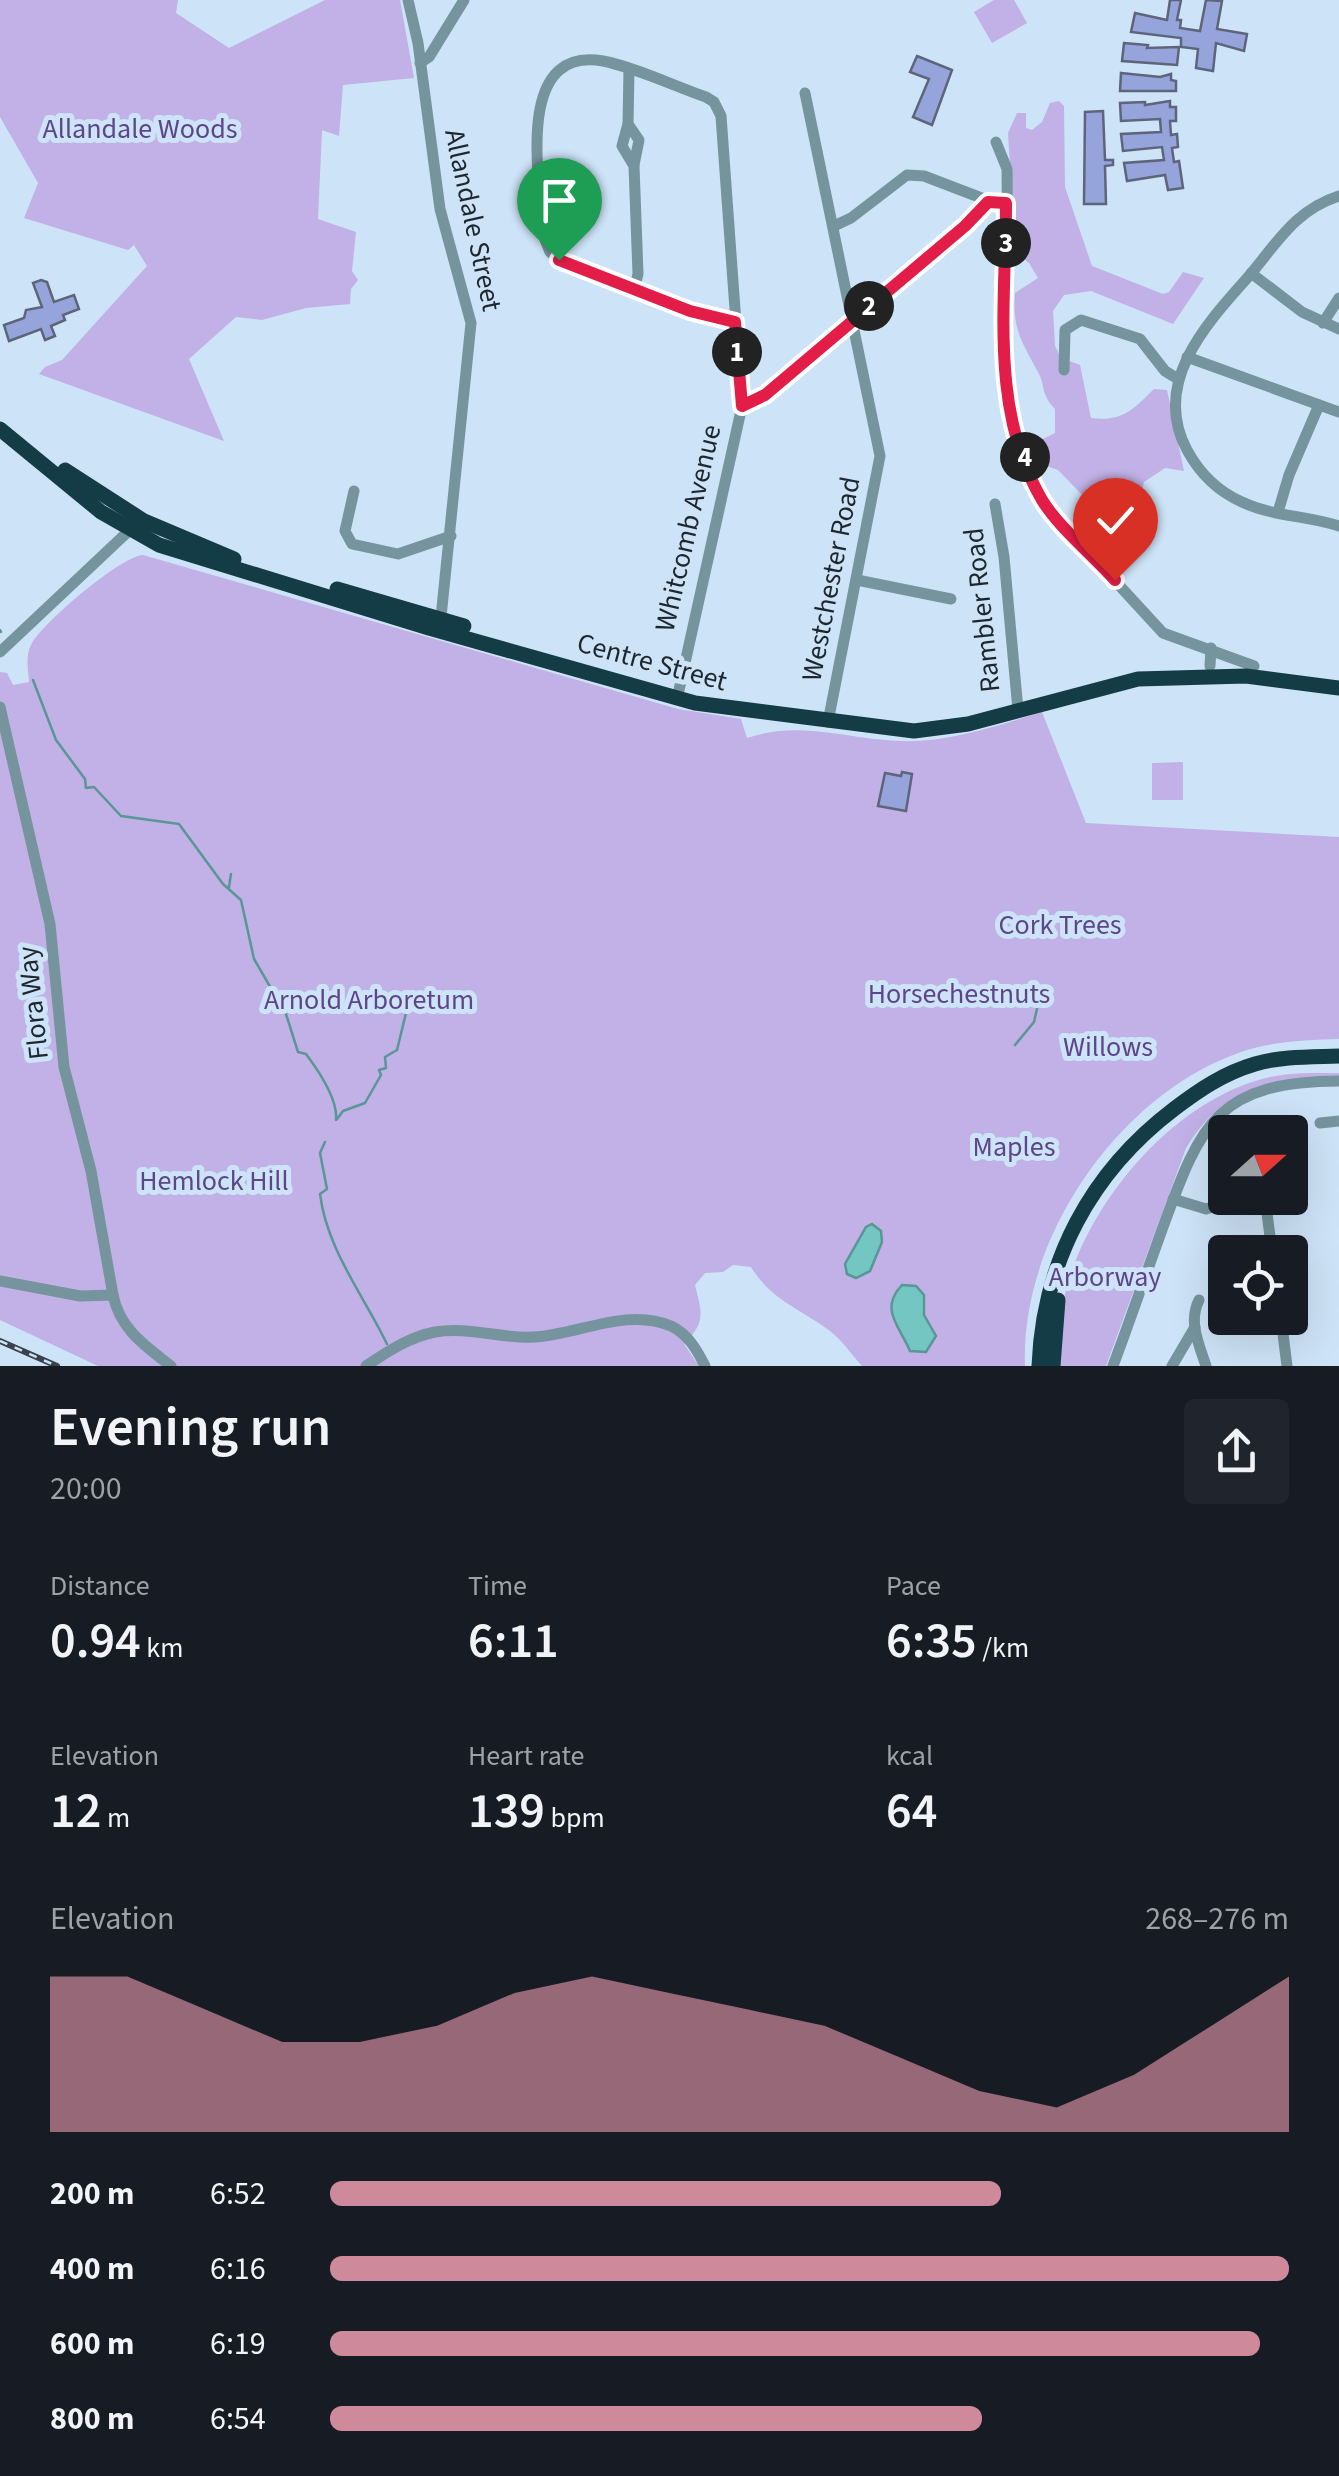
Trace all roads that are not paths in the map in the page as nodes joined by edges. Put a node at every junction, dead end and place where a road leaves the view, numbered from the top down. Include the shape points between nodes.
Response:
1 (408, 0) edge
2 (464, 0) edge
3 (420, 64) junction
4 (629, 69) junction
5 (805, 93) dead end
6 (996, 142) dead end
7 (1339, 196) edge
8 (988, 202) junction
9 (1006, 203) junction
10 (834, 226) junction
11 (1252, 273) junction
12 (634, 290) junction
13 (1339, 298) edge
14 (852, 320) junction
15 (735, 322) junction
16 (1323, 323) junction
17 (1339, 329) edge
18 (1187, 357) junction
19 (1064, 370) dead end
20 (1178, 380) junction
21 (1319, 405) junction
22 (742, 406) junction
23 (1339, 412) edge
24 (0, 418) edge
25 (0, 430) edge
26 (354, 491) dead end
27 (995, 504) dead end
28 (1278, 512) junction
29 (134, 525) junction
30 (1339, 526) edge
31 (451, 536) junction
32 (857, 580) junction
33 (951, 599) dead end
34 (440, 625) junction
35 (1211, 648) junction
36 (0, 652) edge
37 (1210, 666) junction
38 (1254, 666) junction
39 (1339, 678) edge
40 (1339, 688) edge
41 (678, 694) junction
42 (1017, 705) junction
43 (0, 707) edge
44 (828, 717) junction
45 (1339, 1056) edge
46 (1339, 1067) edge
47 (1339, 1080) edge
48 (1339, 1121) edge
49 (1320, 1123) dead end
50 (1173, 1199) junction
51 (1208, 1207) edge
52 (0, 1280) edge
53 (112, 1295) junction
54 (1199, 1300) dead end
55 (1195, 1327) junction
56 (1282, 1335) edge
57 (171, 1366) edge
58 (366, 1366) edge
59 (705, 1366) edge
60 (1039, 1366) edge
61 (1053, 1366) edge
62 (1113, 1366) edge
63 (1172, 1366) edge
64 (1206, 1366) edge
65 (1287, 1366) edge

1 - 3 street, Allandale Street
2 - 3 street
3 - 31 street, Allandale Street via 440,209 471,323
4 - 12 street via 628,124 639,140
4 - 12 street via 603,61 572,64 544,89 536,114 550,252
4 - 15 street, Whitcomb Avenue via 706,97 718,109
5 - 10 street, Westchester Road
6 - 9 street via 1006,162
7 - 11 street via 1310,208 1284,230
8 - 9 street
8 - 10 street via 908,174
8 - 14 street
9 - 35 street via 1003,371 1034,483 1051,511 1159,630
10 - 14 street, Westchester Road
11 - 16 street
11 - 18 street
12 - 15 street
13 - 16 street
14 - 22 street via 765,395
14 - 32 street, Westchester Road via 880,456
15 - 22 street, Whitcomb Avenue
16 - 17 street
18 - 20 street
18 - 21 street
19 - 20 street via 1064,334 1078,320 1140,339
20 - 28 street via 1176,420 1202,472 1226,495
21 - 23 street
21 - 28 street
22 - 41 street, Whitcomb Avenue
24 - 29 highway, Centre Street
25 - 29 highway, Centre Street via 89,503
26 - 31 street via 345,531 352,544 398,554
27 - 42 street, Rambler Road
28 - 30 street
29 - 34 highway, Centre Street via 182,554
29 - 36 street
31 - 34 street, Allandale Street
32 - 33 street
32 - 44 street, Westchester Road
34 - 41 highway, Centre Street
35 - 37 street
35 - 38 street
37 - 38 highway, Centre Street
37 - 42 highway, Centre Street via 1116,672
38 - 39 highway, Centre Street
40 - 42 highway, Centre Street via 1251,676 1148,678
41 - 44 highway, Centre Street
42 - 44 highway, Centre Street via 929,721
43 - 53 street, Flora Way via 50,924 64,1067 94,1184
45 - 60 highway via 1237,1070 1193,1095 1130,1146 1092,1192 1066,1242 1048,1295
46 - 61 highway via 1277,1070 1239,1080 1139,1152 1102,1196 1072,1256 1056,1308
47 - 50 street via 1282,1083 1234,1103 1200,1136
48 - 49 street
50 - 51 street
50 - 62 street
52 - 53 street via 80,1296
53 - 57 street via 128,1330
54 - 55 street
55 - 63 street
55 - 64 street
56 - 65 street
58 - 59 street via 432,1332 532,1337 624,1321 677,1330

